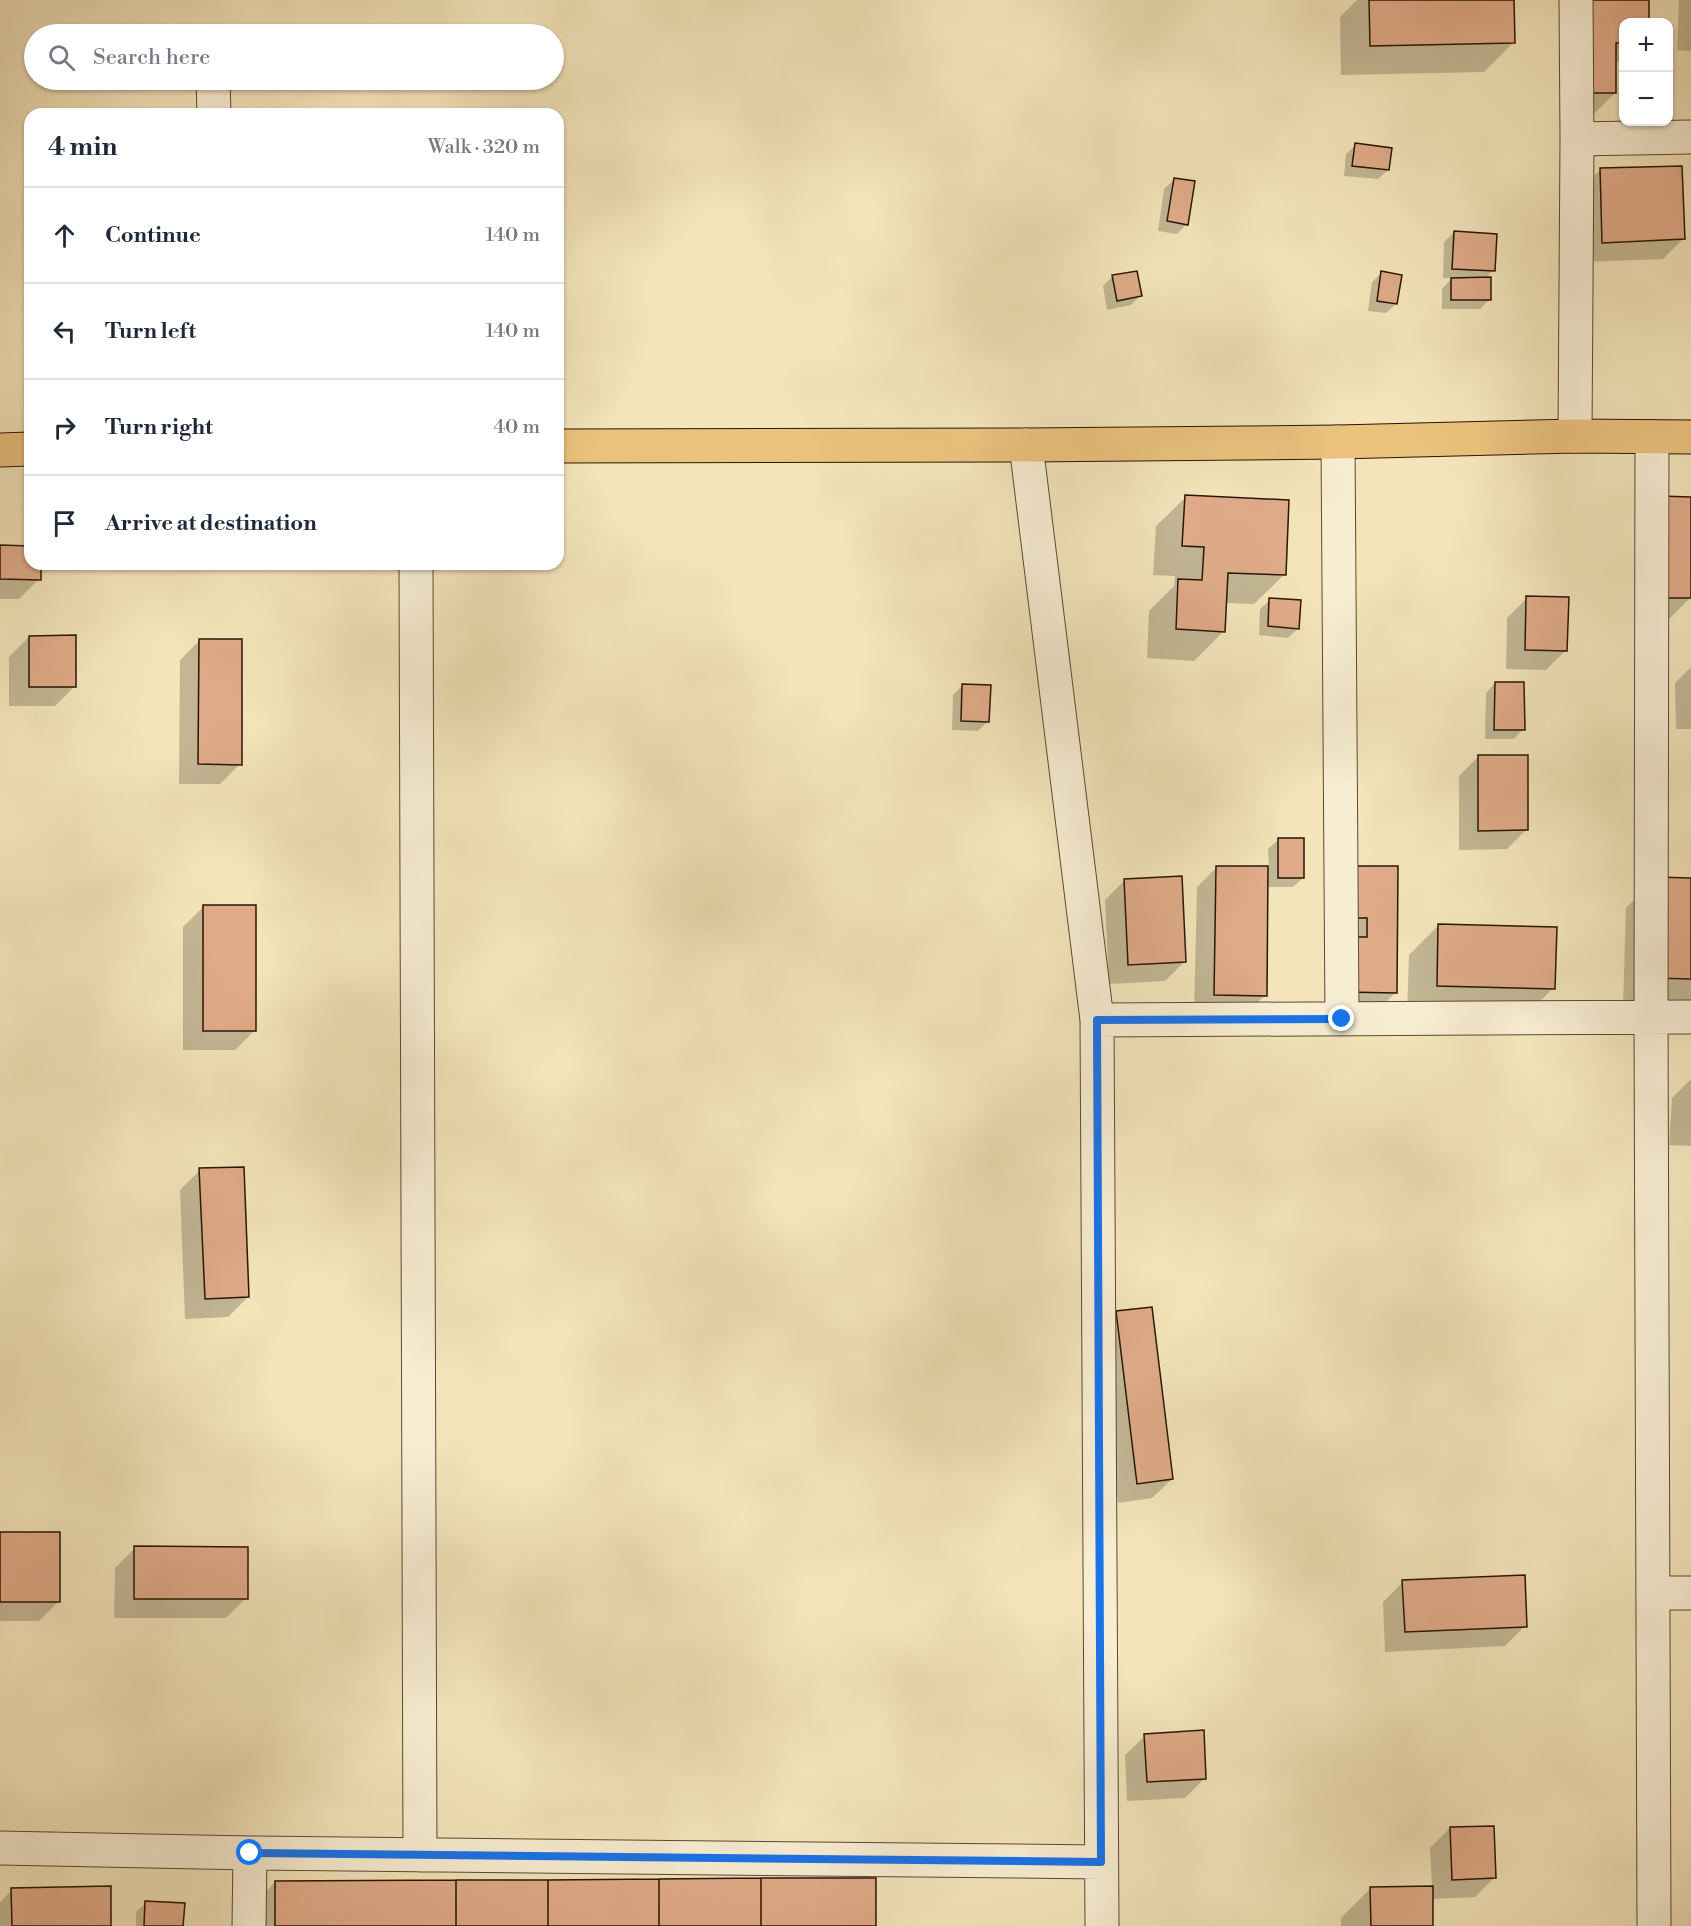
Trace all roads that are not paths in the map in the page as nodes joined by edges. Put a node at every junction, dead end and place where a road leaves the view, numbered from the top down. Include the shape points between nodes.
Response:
1 (1576, 0) edge
2 (213, 90) edge
3 (214, 108) edge
4 (1691, 137) edge
5 (1577, 139) junction
6 (1575, 436) junction
7 (1652, 437) junction
8 (1691, 437) edge
9 (1338, 442) junction
10 (1026, 445) junction
11 (564, 446) edge
12 (24, 449) edge
13 (0, 450) edge
14 (416, 570) edge
15 (1651, 1017) junction
16 (1691, 1017) edge
17 (1342, 1019) junction
18 (1097, 1020) junction
19 (1653, 1593) junction
20 (1691, 1593) edge
21 (0, 1848) edge
22 (250, 1853) junction
23 (420, 1855) junction
24 (1101, 1862) junction
25 (249, 1926) edge
26 (1102, 1926) edge
27 (1654, 1926) edge

1 - 5 street
2 - 3 street
4 - 5 street
5 - 6 street
6 - 7 main road
6 - 9 main road
7 - 8 main road
7 - 15 street
9 - 10 main road
9 - 17 street
10 - 11 main road
10 - 18 street
12 - 13 main road
14 - 23 street
15 - 16 street
15 - 17 street
15 - 19 street
17 - 18 street
18 - 24 street
19 - 20 street
19 - 27 street
21 - 22 street
22 - 23 street
22 - 25 street
23 - 24 street
24 - 26 street

